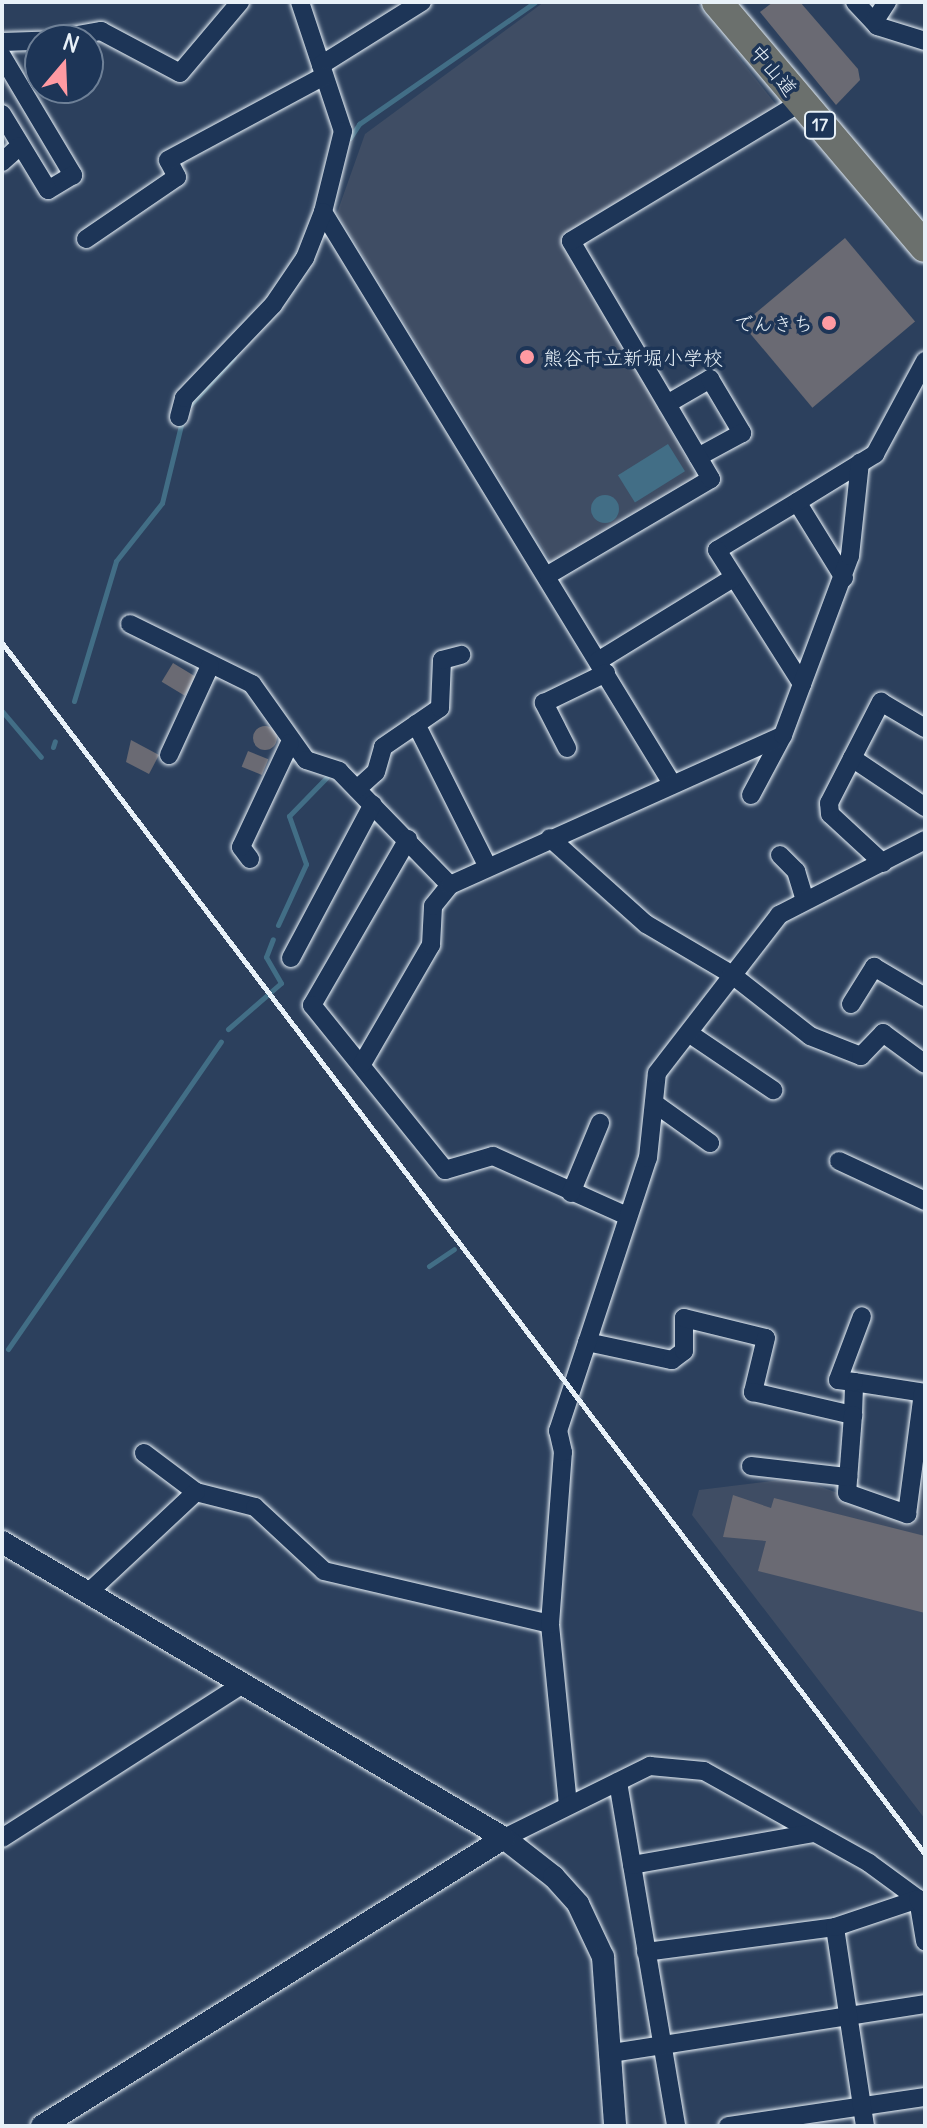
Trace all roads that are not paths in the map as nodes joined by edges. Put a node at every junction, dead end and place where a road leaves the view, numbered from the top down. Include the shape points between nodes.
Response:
1 (240, 2) edge
2 (300, 2) edge
3 (422, 2) edge
4 (717, 2) edge
5 (855, 2) edge
6 (887, 2) edge
7 (874, 22) junction
8 (104, 33) edge
9 (24, 41) edge
10 (925, 41) edge
11 (2, 42) edge
12 (2, 56) edge
13 (322, 70) junction
14 (801, 102) junction
15 (2, 114) edge
16 (20, 146) junction
17 (2, 162) edge
18 (323, 212) junction
19 (86, 239) dead end
20 (925, 247) edge
21 (925, 361) edge
22 (667, 404) junction
23 (179, 417) dead end
24 (698, 457) junction
25 (860, 463) junction
26 (797, 502) junction
27 (548, 575) junction
28 (733, 578) junction
29 (844, 578) junction
30 (130, 624) dead end
31 (461, 655) dead end
32 (210, 666) junction
33 (602, 667) junction
34 (802, 684) junction
35 (416, 724) junction
36 (925, 728) edge
37 (783, 735) junction
38 (290, 743) junction
39 (567, 748) dead end
40 (169, 755) dead end
41 (852, 758) junction
42 (671, 782) junction
43 (357, 789) junction
44 (751, 795) dead end
45 (373, 804) junction
46 (925, 807) edge
47 (550, 838) junction
48 (408, 839) junction
49 (923, 845) edge
50 (780, 855) dead end
51 (250, 859) dead end
52 (883, 863) junction
53 (488, 867) junction
54 (450, 885) junction
55 (805, 901) junction
56 (291, 958) dead end
57 (731, 974) junction
58 (925, 997) edge
59 (851, 1004) dead end
60 (693, 1036) junction
61 (922, 1050) edge
62 (362, 1064) junction
63 (773, 1090) dead end
64 (654, 1103) junction
65 (600, 1123) dead end
66 (710, 1143) dead end
67 (839, 1161) dead end
68 (571, 1193) junction
69 (925, 1201) edge
70 (625, 1215) junction
71 (862, 1316) dead end
72 (587, 1342) junction
73 (854, 1382) junction
74 (924, 1393) edge
75 (853, 1415) junction
76 (144, 1453) dead end
77 (751, 1466) dead end
78 (848, 1477) junction
79 (196, 1492) junction
80 (2, 1542) edge
81 (88, 1593) junction
82 (550, 1624) junction
83 (243, 1684) junction
84 (618, 1782) junction
85 (568, 1805) junction
86 (814, 1833) junction
87 (2, 1838) edge
88 (504, 1838) junction
89 (632, 1865) junction
90 (921, 1904) edge
91 (835, 1927) junction
92 (925, 1941) edge
93 (646, 1952) junction
94 (925, 2004) edge
95 (847, 2016) junction
96 (662, 2045) junction
97 (612, 2053) junction
98 (925, 2097) edge
99 (863, 2106) junction
100 (42, 2126) edge
101 (615, 2126) edge
102 (676, 2126) edge
103 (728, 2126) edge
104 (865, 2126) edge

1 - 8 street via 180,73
2 - 13 street
3 - 13 street
4 - 14 highway, 中山道 / 17
5 - 7 street
6 - 7 street
7 - 10 street
9 - 11 street
12 - 16 street via 73,175 48,190
13 - 18 street via 343,131
13 - 19 street via 168,160 177,177
14 - 20 highway, 中山道 / 17
14 - 22 street via 571,241
15 - 16 street
16 - 17 street
18 - 23 street via 305,258 273,305 184,398
18 - 27 street
21 - 25 street via 875,454
22 - 24 street
22 - 24 street via 710,379 742,433
24 - 27 street via 711,479
25 - 26 street
25 - 29 street
26 - 28 street via 717,550
26 - 29 street
27 - 33 street
28 - 33 street
28 - 34 street
29 - 34 street
30 - 32 street
31 - 35 street via 442,660 440,708
32 - 38 street via 267,697
32 - 40 street
33 - 39 street via 544,703
33 - 42 street
34 - 37 street
35 - 43 street via 383,747 376,772
35 - 53 street
36 - 41 street via 881,702
37 - 42 street
37 - 44 street
38 - 43 street
38 - 51 street via 241,847
41 - 46 street
41 - 52 street via 830,814
42 - 47 street
43 - 45 street
45 - 48 street
45 - 56 street
47 - 53 street
47 - 57 street via 646,924
48 - 54 street
48 - 62 street via 312,1005
49 - 52 street
50 - 55 street via 796,871
52 - 55 street
53 - 54 street
54 - 62 street via 433,906 431,945
55 - 57 street via 779,915
57 - 60 street
57 - 61 street via 810,1036 861,1056 883,1033
58 - 59 street via 874,967
60 - 63 street
60 - 64 street via 657,1073
62 - 68 street via 445,1170 493,1156
64 - 66 street
64 - 70 street via 648,1158
65 - 68 street
67 - 69 street
68 - 70 street
70 - 72 street
71 - 73 street via 838,1380
72 - 75 street via 672,1360 684,1351 684,1318 766,1338 753,1392
72 - 82 street via 558,1431 563,1452
73 - 74 street
73 - 75 street
74 - 78 street via 907,1514 847,1493
75 - 78 street
76 - 79 street
77 - 78 street
79 - 81 street
79 - 82 street via 255,1507 324,1571
80 - 81 street
81 - 83 street
82 - 85 street
83 - 87 street
83 - 88 street
84 - 85 street
84 - 86 street via 650,1766 704,1771
84 - 89 street
85 - 88 street
86 - 89 street
86 - 90 street
88 - 97 street via 554,1877 595,1935
88 - 100 street
89 - 93 street
90 - 91 street
90 - 92 street
91 - 93 street
91 - 95 street
93 - 96 street
94 - 95 street
95 - 96 street
95 - 99 street
96 - 97 street
96 - 102 street
97 - 101 street
98 - 99 street
99 - 103 street
99 - 104 street

